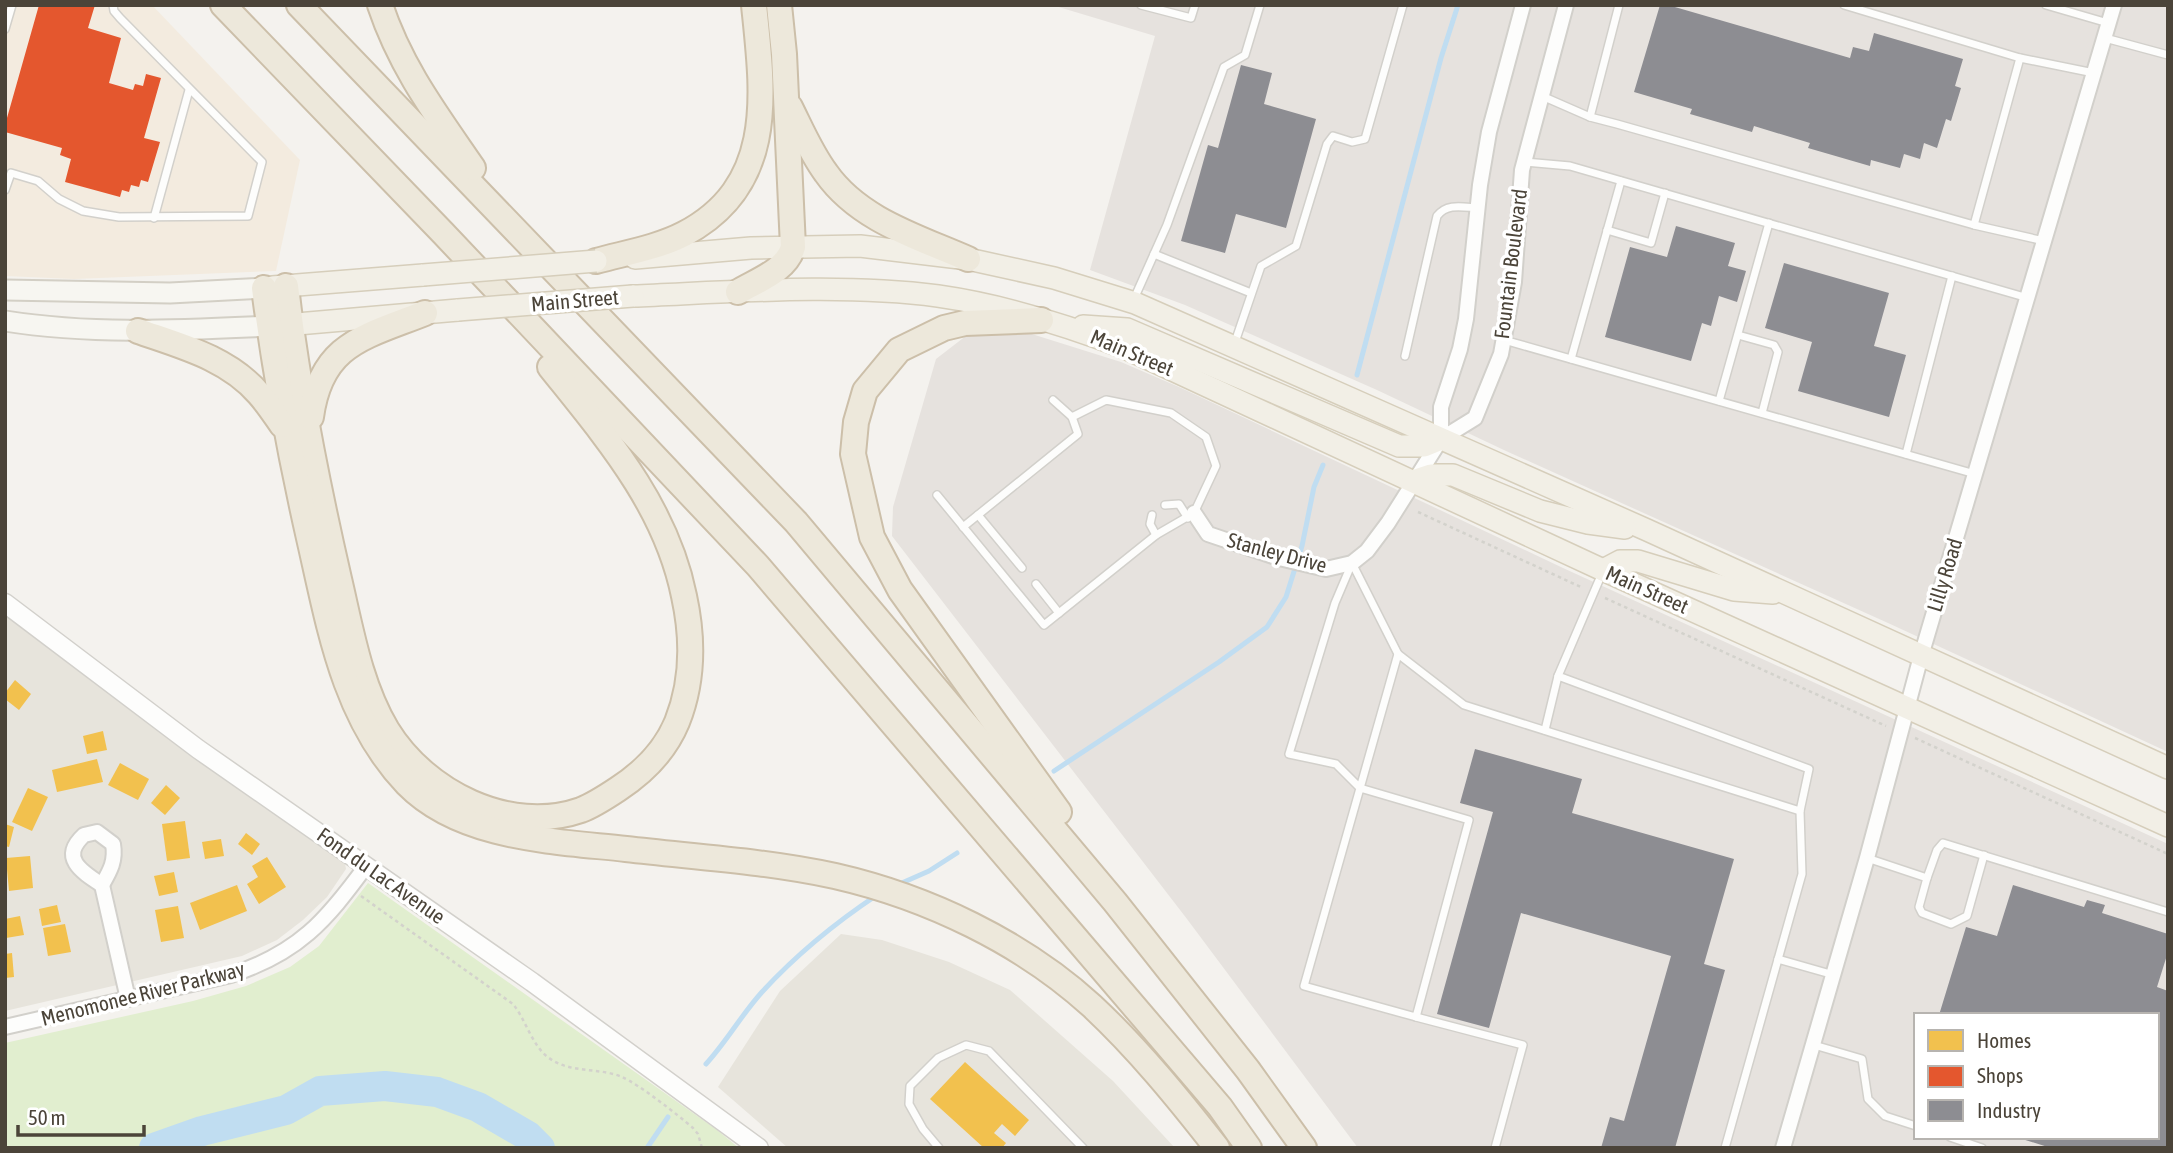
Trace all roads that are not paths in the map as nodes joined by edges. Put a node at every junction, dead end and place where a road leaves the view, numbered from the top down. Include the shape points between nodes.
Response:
1 (12, 5) edge
2 (113, 5) edge
3 (223, 5) edge
4 (299, 5) edge
5 (380, 5) edge
6 (754, 5) edge
7 (779, 5) edge
8 (1141, 5) edge
9 (1195, 5) edge
10 (1260, 5) edge
11 (1403, 5) edge
12 (1523, 5) edge
13 (1566, 5) edge
14 (1619, 5) edge
15 (1844, 5) edge
16 (2046, 5) edge
17 (2114, 5) edge
18 (2109, 23) junction
19 (5, 29) edge
20 (2105, 38) junction
21 (2168, 55) edge
22 (2020, 58) junction
23 (2095, 73) junction
24 (190, 90) junction
25 (784, 96) junction
26 (1541, 96) junction
27 (1590, 117) junction
28 (1524, 162) junction
29 (8, 172) edge
30 (1621, 181) junction
31 (5, 190) edge
32 (1665, 193) junction
33 (1478, 208) junction
34 (154, 218) junction
35 (1769, 223) junction
36 (1974, 225) junction
37 (516, 229) junction
38 (1607, 230) junction
39 (443, 233) junction
40 (2045, 241) junction
41 (793, 247) junction
42 (1154, 254) junction
43 (968, 259) junction
44 (596, 261) junction
45 (1952, 276) junction
46 (275, 287) junction
47 (5, 290) edge
48 (738, 292) junction
49 (1251, 293) junction
50 (2028, 298) junction
51 (1132, 302) junction
52 (425, 313) junction
53 (1041, 320) junction
54 (5, 321) edge
55 (279, 325) junction
56 (1067, 326) junction
57 (138, 331) junction
58 (1738, 335) junction
59 (1503, 340) junction
60 (1233, 347) junction
61 (1405, 356) dead end
62 (1571, 359) junction
63 (1053, 400) dead end
64 (1719, 401) junction
65 (1762, 413) junction
66 (1072, 418) junction
67 (285, 429) junction
68 (308, 438) junction
69 (1441, 439) junction
70 (1906, 454) junction
71 (1975, 474) junction
72 (1413, 481) junction
73 (937, 495) dead end
74 (1164, 505) dead end
75 (1152, 514) dead end
76 (978, 515) junction
77 (1191, 515) junction
78 (962, 527) junction
79 (1647, 530) junction
80 (1156, 535) junction
81 (1352, 563) junction
82 (1022, 568) dead end
83 (1603, 570) junction
84 (1036, 584) dead end
85 (1789, 595) junction
86 (5, 603) edge
87 (1059, 613) junction
88 (1398, 654) junction
89 (1921, 656) junction
90 (1558, 676) junction
91 (1907, 706) junction
92 (1545, 730) junction
93 (2168, 768) edge
94 (1360, 788) junction
95 (1800, 811) junction
96 (2168, 826) edge
97 (1984, 855) junction
98 (1867, 858) junction
99 (366, 866) junction
100 (1927, 878) junction
101 (102, 885) dead end
102 (1115, 902) junction
103 (2168, 912) edge
104 (1778, 959) junction
105 (1834, 975) junction
106 (128, 999) junction
107 (1416, 1017) junction
108 (5, 1027) edge
109 (1814, 1045) junction
110 (1914, 1125) edge
111 (1956, 1139) edge
112 (759, 1148) edge
113 (939, 1148) edge
114 (1083, 1148) edge
115 (1217, 1148) edge
116 (1249, 1148) edge
117 (1304, 1148) edge
118 (1496, 1148) edge
119 (1725, 1148) edge
120 (1783, 1148) edge
121 (1982, 1148) edge

1 - 19 lane
2 - 24 lane via 120,18
3 - 39 highway
4 - 37 highway
5 - 37 highway via 413,81
6 - 44 highway via 761,117 758,141 746,171 722,206 684,234
7 - 25 highway
8 - 9 lane via 1191,18
10 - 42 lane via 1245,55 1224,67
11 - 49 lane via 1364,139 1352,142 1333,136 1327,144 1296,246 1261,266
12 - 33 street, Fountain Boulevard via 1491,120
13 - 26 street, Fountain Boulevard
14 - 27 lane
15 - 22 lane
16 - 18 lane
17 - 18 street, Lilly Road
18 - 20 street, Lilly Road
20 - 21 lane
20 - 23 street, Lilly Road
22 - 23 lane
22 - 36 lane
23 - 40 street, Lilly Road
24 - 34 lane
24 - 34 lane via 262,162 248,216
25 - 41 highway
25 - 43 highway via 817,160 843,193 874,217
26 - 27 lane
26 - 28 street, Fountain Boulevard
27 - 36 lane
28 - 30 lane via 1570,166
28 - 59 street, Fountain Boulevard via 1514,282
29 - 31 lane
29 - 34 lane via 38,181 83,211
30 - 32 lane
30 - 38 lane
32 - 35 lane
32 - 38 lane via 1651,243
33 - 61 lane via 1451,207 1437,216
33 - 69 street, Fountain Boulevard via 1466,319 1441,407
35 - 45 lane
35 - 58 lane
36 - 40 lane
37 - 102 highway via 796,522
38 - 62 lane
39 - 68 highway via 618,452 672,555 689,625 689,675 676,724 653,761 599,802 578,811 533,817 481,807 419,769 388,730 370,696
39 - 116 highway via 758,566 1220,1107
40 - 50 street, Lilly Road
41 - 43 main road, Main Street via 860,246
41 - 44 main road, Main Street
41 - 48 highway via 782,266
42 - 49 lane
42 - 51 lane
43 - 51 main road, Main Street
44 - 46 main road, Main Street, bridge
45 - 50 lane
45 - 70 lane
46 - 47 main road, Main Street via 170,293
46 - 55 highway
48 - 52 main road, Main Street, bridge
48 - 53 main road, Main Street via 870,290 935,296
49 - 60 lane
50 - 71 street, Lilly Road
51 - 60 main road, Main Street
52 - 55 main road, Main Street
52 - 68 highway via 353,342 331,364 316,391
53 - 56 main road, Main Street
53 - 102 highway via 965,323 899,350 865,391 853,454 872,537 900,590 1062,816
54 - 57 main road, Main Street
55 - 57 main road, Main Street
55 - 67 highway
55 - 68 highway
56 - 69 main road via 1127,330 1399,446 1424,446
56 - 72 main road, Main Street via 1123,347
57 - 67 highway via 230,369 260,395
58 - 64 lane
58 - 65 lane via 1774,345 1778,352
59 - 62 lane
59 - 69 street, Fountain Boulevard via 1475,418
60 - 69 main road, Main Street
62 - 64 lane
63 - 66 lane
64 - 65 lane
65 - 70 lane
66 - 76 lane via 1078,435
66 - 77 lane via 1106,400 1171,413 1206,437 1216,466
67 - 115 highway via 333,643 354,704 370,737 419,794 451,816 506,834 780,867 837,877 931,907 997,939 1090,1004 1137,1050
69 - 72 street, Stanley Drive
69 - 79 main road, Main Street
70 - 71 lane
71 - 89 street, Lilly Road
72 - 79 main road via 1453,475 1540,511
72 - 81 street, Stanley Drive via 1367,551
72 - 83 main road, Main Street
73 - 78 lane
74 - 77 lane via 1179,505
75 - 80 lane via 1150,524
76 - 78 lane
76 - 82 lane
77 - 80 lane
77 - 81 street, Stanley Drive via 1208,534 1279,558 1316,568
78 - 87 lane via 1044,625
79 - 85 main road, Main Street
80 - 87 lane
81 - 88 lane
81 - 94 lane via 1335,603 1289,754 1336,764
83 - 85 main road via 1620,561 1638,561 1734,590
83 - 90 lane
83 - 91 main road, Main Street
84 - 87 lane
85 - 89 main road, Main Street
86 - 99 street, Fond du Lac Avenue via 198,749
88 - 92 lane via 1464,705
88 - 94 lane
89 - 91 street, Lilly Road
89 - 93 main road, Main Street
90 - 92 lane
90 - 95 lane via 1809,769
91 - 96 main road, Main Street
91 - 98 street, Lilly Road
92 - 95 lane
94 - 107 lane via 1469,820
94 - 107 lane via 1304,986
95 - 104 lane via 1802,874
97 - 100 lane via 1943,842
97 - 100 lane via 1967,916 1951,924 1922,913 1919,907
97 - 103 lane
98 - 100 lane
98 - 105 street, Lilly Road
99 - 106 street, Menomonee River Parkway via 312,932 270,960 231,975
99 - 112 street, Fond du Lac Avenue
101 - 106 street
102 - 117 highway
104 - 105 lane
104 - 119 lane
105 - 109 street, Lilly Road
106 - 108 street, Menomonee River Parkway
107 - 118 lane via 1523,1045
109 - 110 lane via 1862,1059 1868,1099 1885,1116
109 - 120 street, Lilly Road
111 - 121 lane
113 - 114 lane via 909,1104 909,1086 938,1058 966,1045 989,1051

